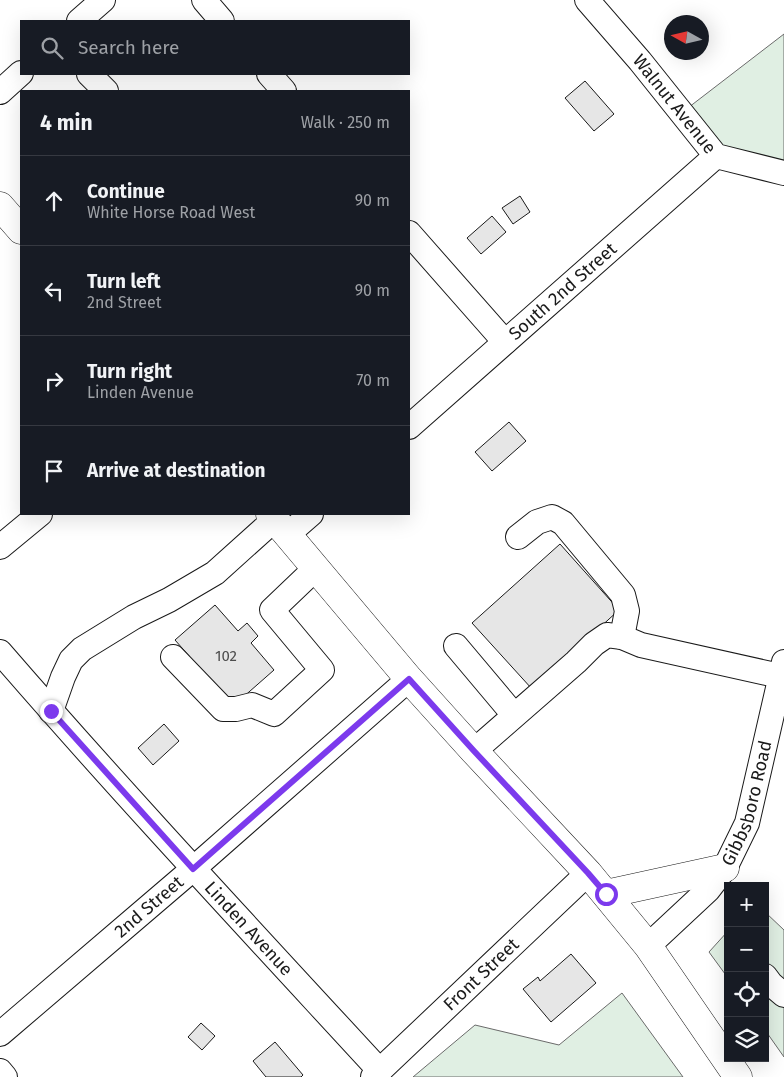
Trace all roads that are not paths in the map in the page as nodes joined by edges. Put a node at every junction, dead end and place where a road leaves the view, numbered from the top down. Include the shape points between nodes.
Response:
1 (103, 0) edge
2 (204, 0) edge
3 (587, 0) edge
4 (81, 20) edge
5 (221, 20) edge
6 (20, 74) edge
7 (270, 75) edge
8 (283, 90) edge
9 (0, 92) edge
10 (716, 156) junction
11 (784, 173) edge
12 (0, 206) edge
13 (20, 229) edge
14 (410, 233) edge
15 (505, 342) junction
16 (410, 426) edge
17 (39, 515) edge
18 (307, 515) edge
19 (277, 522) edge
20 (518, 537) dead end
21 (0, 548) edge
22 (316, 568) junction
23 (622, 637) junction
24 (456, 646) dead end
25 (0, 652) edge
26 (173, 657) dead end
27 (782, 668) edge
28 (409, 679) junction
29 (51, 711) junction
30 (514, 715) junction
31 (474, 751) junction
32 (193, 869) junction
33 (588, 873) junction
34 (727, 877) edge
35 (606, 894) junction
36 (648, 946) junction
37 (769, 981) edge
38 (784, 995) edge
39 (0, 1034) edge
40 (0, 1071) edge
41 (376, 1074) edge
42 (5, 1077) edge
43 (738, 1077) edge

1 - 4 street
2 - 5 street
3 - 10 street, Walnut Avenue
6 - 9 street
7 - 8 street
10 - 11 street, Walnut Avenue
10 - 15 street, South 2nd Street
12 - 13 main road
14 - 15 street
15 - 16 street, South 2nd Street
17 - 21 street
18 - 19 street
19 - 22 main road
19 - 29 street via 215,573 82,649 71,660
20 - 23 street via 537,522 552,516 563,523 623,595 627,611
22 - 26 street via 272,610 322,670 274,714 252,706 223,710
22 - 28 main road
23 - 27 street via 640,645
23 - 30 street via 607,635 594,644
24 - 30 street
25 - 29 street, Linden Avenue
27 - 34 street, Gibbsboro Road via 747,823
28 - 31 main road
28 - 32 street, 2nd Street
29 - 32 street, Linden Avenue
30 - 31 street
31 - 33 main road
32 - 39 street, 2nd Street
32 - 41 street, Linden Avenue
33 - 35 main road
33 - 41 street, Front Street
34 - 35 main road
34 - 36 street, Gibbsboro Road via 708,890
35 - 36 main road
36 - 43 main road
37 - 38 street
40 - 42 street

